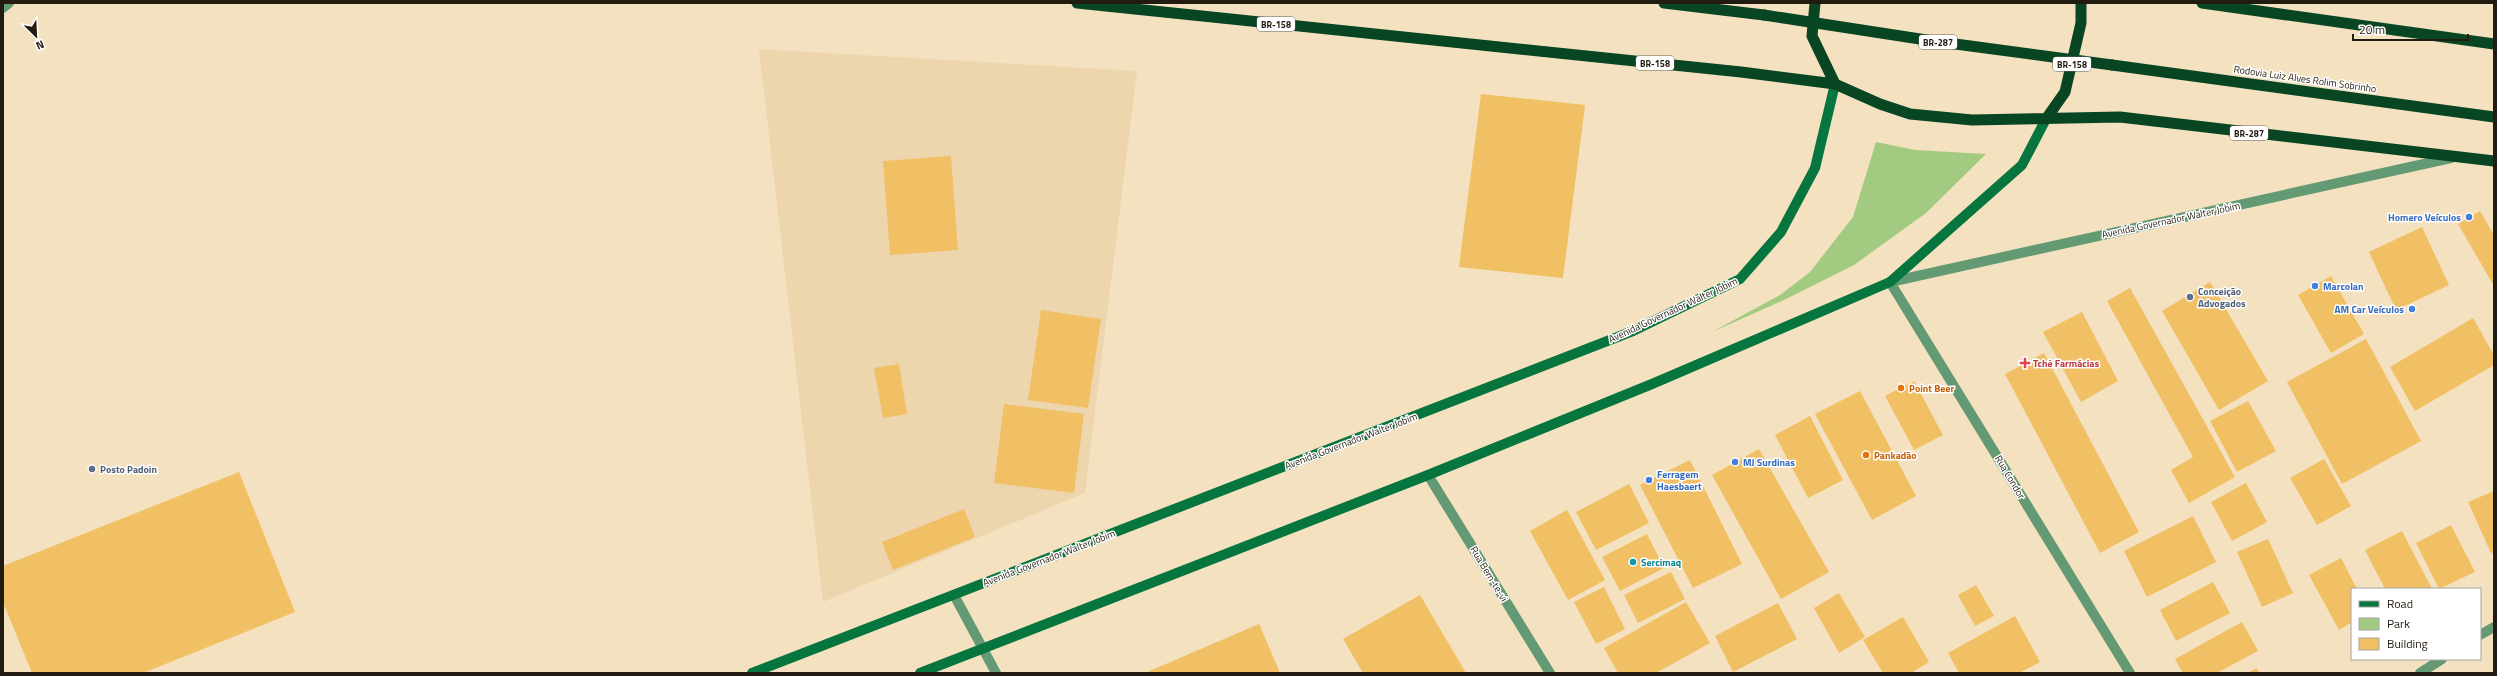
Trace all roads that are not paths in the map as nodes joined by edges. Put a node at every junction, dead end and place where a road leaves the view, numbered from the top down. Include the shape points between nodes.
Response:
1 (9, 3) edge
2 (1077, 3) edge
3 (1664, 3) edge
4 (1815, 3) edge
5 (2082, 3) edge
6 (2202, 3) edge
7 (3, 8) edge
8 (2494, 44) edge
9 (1835, 84) junction
10 (2494, 117) edge
11 (2046, 119) junction
12 (2451, 158) junction
13 (2494, 161) edge
14 (1890, 282) junction
15 (1428, 475) junction
16 (954, 595) junction
17 (2494, 627) edge
18 (2481, 634) edge
19 (982, 649) junction
20 (2440, 660) edge
21 (752, 673) edge
22 (920, 673) edge
23 (996, 673) edge
24 (1550, 673) edge
25 (2130, 673) edge
26 (2420, 673) edge

1 - 7 street
2 - 9 highway, BR-158 via 1725,70
3 - 10 highway, Rodovia Luiz Alves Rolim Sobrinho / BR-287, bridge
4 - 9 highway via 1812,36
5 - 11 highway, BR-158 via 2081,23 2065,92
6 - 8 highway
9 - 11 highway, BR-158 via 1910,114 1972,120
9 - 16 main road, Avenida Governador Walter Jobim via 1815,168 1781,232 1740,279 1633,331
11 - 12 highway, BR-287 via 2120,117
11 - 14 main road, Avenida Governador Walter Jobim via 2022,165
12 - 13 highway, BR-287
12 - 14 street, Avenida Governador Walter Jobim
14 - 15 main road, Avenida Governador Walter Jobim via 1652,384
14 - 25 street, Rua Condor
15 - 19 main road, Avenida Governador Walter Jobim
15 - 24 street, Rua Bem-te-vi
16 - 19 street
16 - 21 main road, Avenida Governador Walter Jobim
17 - 18 street
19 - 22 main road, Avenida Governador Walter Jobim
19 - 23 street
20 - 26 street

